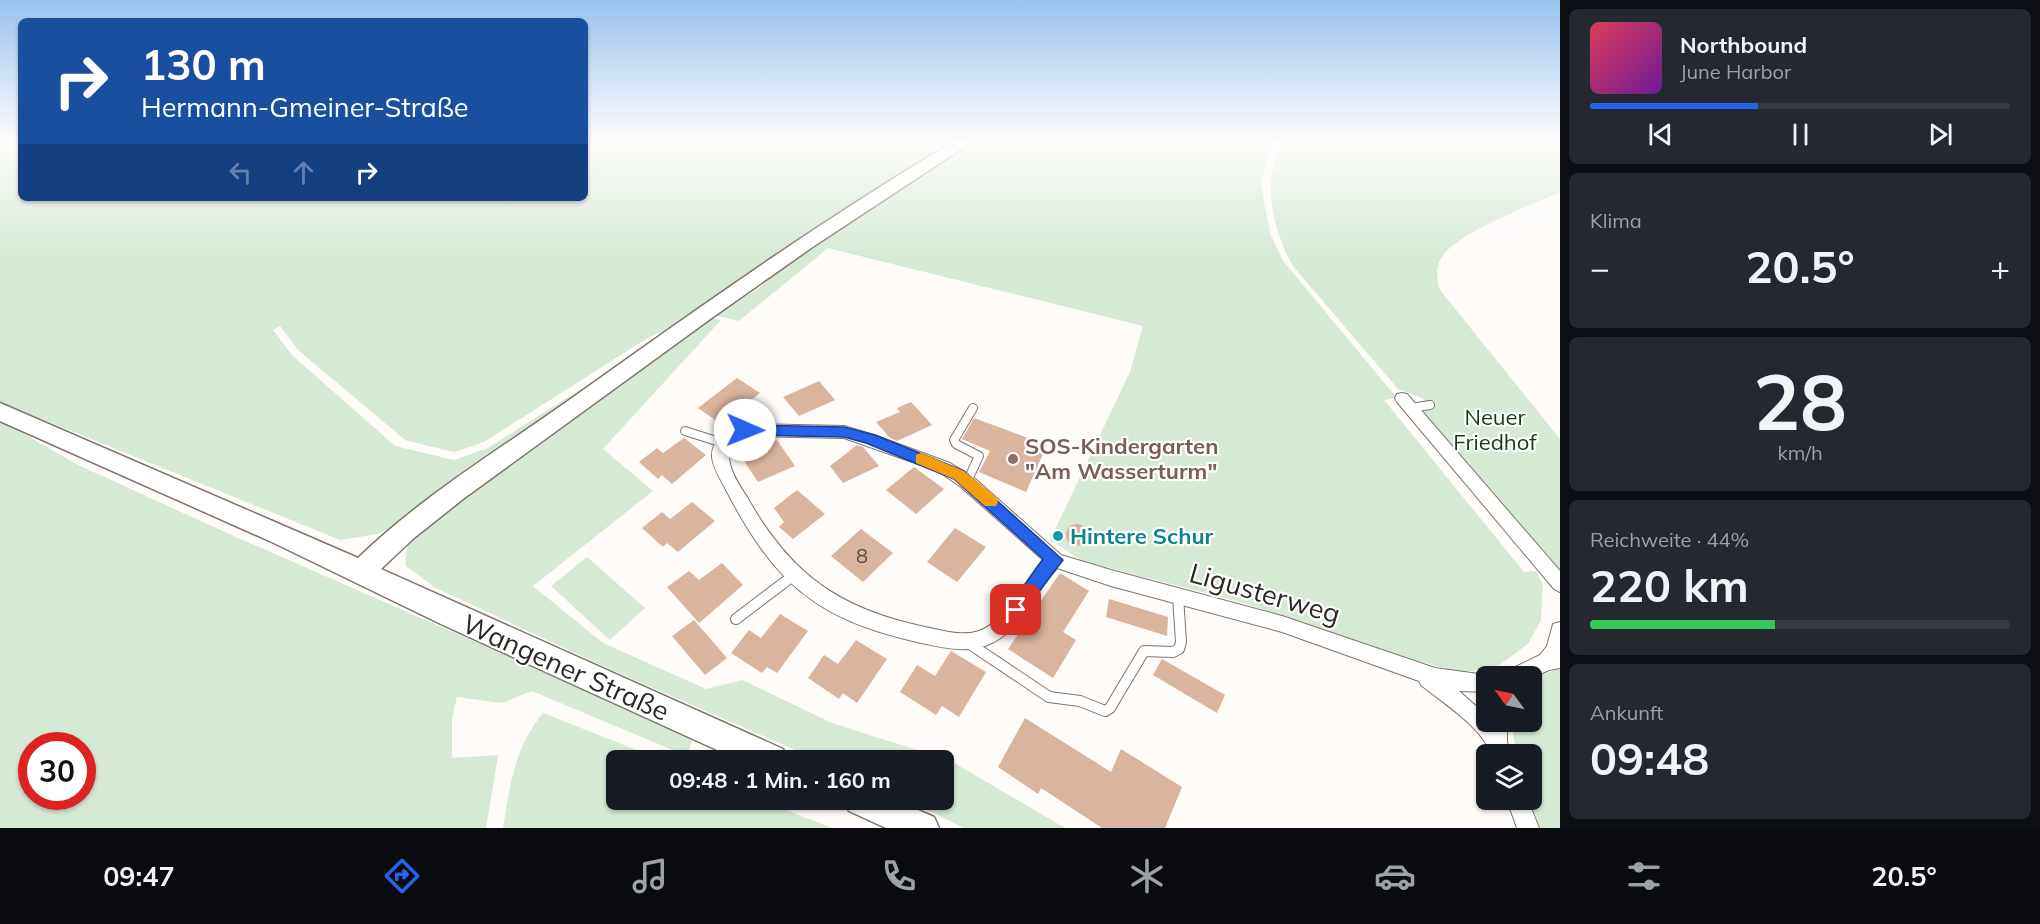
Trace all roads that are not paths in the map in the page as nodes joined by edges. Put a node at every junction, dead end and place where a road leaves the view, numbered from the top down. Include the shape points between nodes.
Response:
1 (903, 181) edge
2 (1406, 403) joint
3 (1430, 405) dead end
4 (973, 408) dead end
5 (0, 411) edge
6 (685, 431) dead end
7 (723, 443) junction
8 (967, 482) junction
9 (1055, 560) junction
10 (1553, 569) edge
11 (361, 572) junction
12 (794, 575) junction
13 (1560, 584) edge
14 (1178, 596) junction
15 (736, 619) dead end
16 (1560, 630) edge
17 (966, 641) junction
18 (1553, 660) edge
19 (1539, 666) edge
20 (1424, 675) junction
21 (1476, 683) edge
22 (1496, 744) edge
23 (750, 750) edge
24 (882, 810) edge
25 (1522, 810) edge
26 (923, 828) edge
27 (1528, 828) edge

1 - 11 main road via 702,315 411,527
2 - 3 lane
2 - 10 street
4 - 8 lane via 954,440 979,456
5 - 11 main road, Wangener Straße
6 - 7 lane
7 - 8 street via 745,430 844,432 944,467
7 - 12 street via 723,468 750,520 776,560
8 - 9 street
9 - 14 street, Ligusterweg
9 - 17 street via 1001,627 987,637
10 - 13 street
11 - 23 main road, Wangener Straße
12 - 15 lane
12 - 17 street via 814,592 861,619 912,633
14 - 17 lane via 1179,649 1144,651 1105,711 1080,701 1049,697
14 - 20 street, Ligusterweg via 1314,634
16 - 18 street
18 - 19 street
20 - 21 street, Ligusterweg
20 - 22 street, Ligusterweg via 1472,713
24 - 26 main road
25 - 27 street

